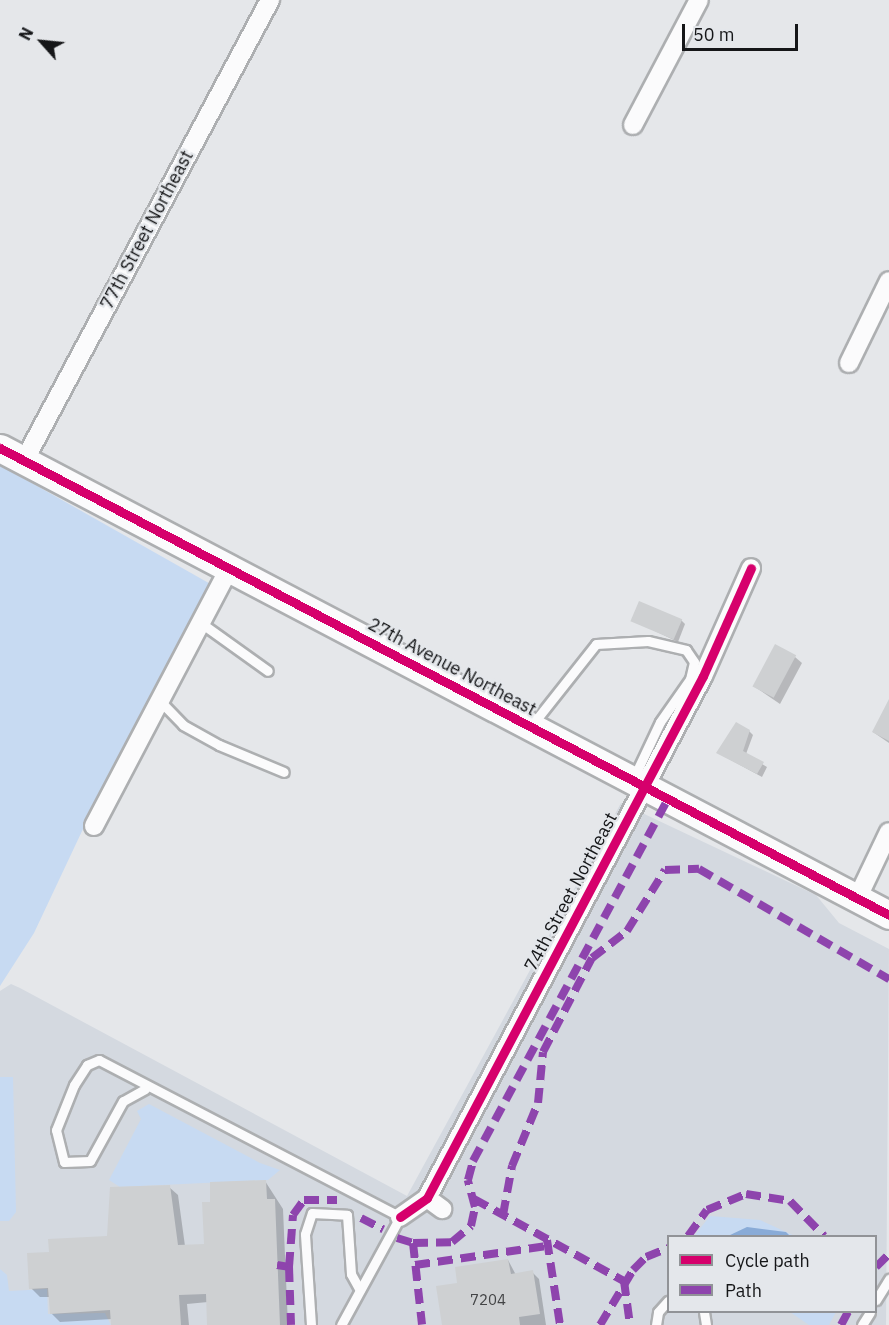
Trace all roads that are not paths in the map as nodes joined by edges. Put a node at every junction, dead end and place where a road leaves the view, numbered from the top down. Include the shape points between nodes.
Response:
1 (270, 0) edge
2 (699, 0) edge
3 (633, 125) dead end
4 (889, 281) edge
5 (849, 363) dead end
6 (0, 448) edge
7 (24, 461) junction
8 (751, 568) dead end
9 (230, 569) junction
10 (201, 622) junction
11 (268, 671) dead end
12 (160, 701) junction
13 (531, 727) junction
14 (284, 772) dead end
15 (637, 783) junction
16 (94, 826) dead end
17 (889, 832) edge
18 (857, 899) junction
19 (889, 915) edge
20 (145, 1089) junction
21 (364, 1201) junction
22 (347, 1215) junction
23 (400, 1217) junction
24 (889, 1279) edge
25 (360, 1290) junction
26 (877, 1298) edge
27 (667, 1303) edge
28 (311, 1325) edge
29 (341, 1325) edge
30 (656, 1325) edge

1 - 7 street, 77th Street Northeast
2 - 3 street
4 - 5 street
6 - 7 street, 27th Avenue Northeast
7 - 9 street, 27th Avenue Northeast
8 - 15 street, 74th Street Northeast via 703,676
9 - 10 street
9 - 13 street, 27th Avenue Northeast
10 - 11 lane
10 - 12 street
12 - 14 lane via 183,725
12 - 16 street
13 - 15 street, 27th Avenue Northeast
13 - 15 lane via 596,644 648,641 686,650 694,662 690,680 660,722
15 - 18 street, 27th Avenue Northeast
15 - 23 street, 74th Street Northeast via 434,1203
17 - 18 street
18 - 19 street, 27th Avenue Northeast
20 - 20 lane via 114,1064 99,1060 87,1065 56,1130 64,1162 90,1161 123,1101
20 - 21 lane
21 - 22 lane
21 - 23 lane
22 - 25 lane via 351,1274
22 - 28 lane via 328,1210 307,1220
23 - 25 lane
24 - 26 lane
25 - 29 lane
27 - 30 lane via 658,1312

